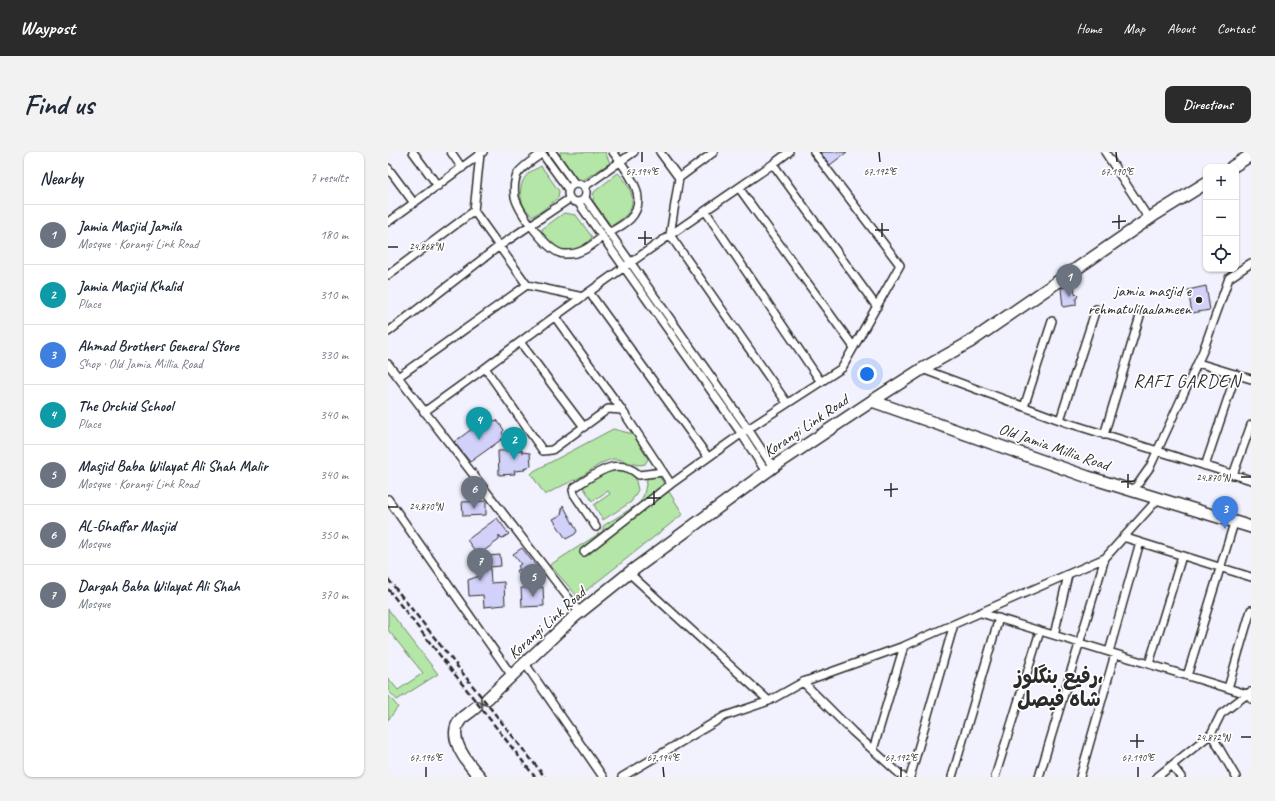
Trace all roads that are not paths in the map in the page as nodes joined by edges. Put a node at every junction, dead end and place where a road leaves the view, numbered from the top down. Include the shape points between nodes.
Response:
1 (413, 152) edge
2 (451, 152) edge
3 (552, 152) edge
4 (613, 152) edge
5 (634, 152) edge
6 (660, 152) edge
7 (714, 152) edge
8 (789, 152) edge
9 (814, 152) edge
10 (1105, 152) edge
11 (481, 153) edge
12 (542, 153) edge
13 (1251, 155) edge
14 (620, 162) junction
15 (773, 164) junction
16 (1237, 164) edge
17 (388, 168) edge
18 (462, 168) junction
19 (679, 178) junction
20 (575, 184) junction
21 (1203, 185) edge
22 (438, 186) junction
23 (584, 187) junction
24 (739, 188) junction
25 (568, 190) junction
26 (585, 198) junction
27 (569, 199) junction
28 (578, 202) junction
29 (414, 203) junction
30 (474, 211) junction
31 (706, 212) junction
32 (1149, 219) junction
33 (388, 221) edge
34 (532, 224) junction
35 (609, 233) junction
36 (670, 235) junction
37 (602, 237) junction
38 (498, 247) junction
39 (630, 262) junction
40 (1251, 263) edge
41 (623, 267) junction
42 (388, 275) edge
43 (527, 285) junction
44 (586, 295) junction
45 (876, 306) junction
46 (1096, 309) dead end
47 (1140, 316) dead end
48 (555, 317) junction
49 (1052, 321) dead end
50 (388, 332) edge
51 (520, 342) junction
52 (853, 346) junction
53 (1198, 363) junction
54 (388, 364) edge
55 (485, 368) junction
56 (922, 369) junction
57 (1236, 374) junction
58 (398, 377) junction
59 (1251, 379) edge
60 (822, 382) junction
61 (872, 401) junction
62 (787, 403) junction
63 (1024, 407) junction
64 (622, 410) junction
65 (424, 412) junction
66 (1060, 420) junction
67 (1251, 425) edge
68 (584, 427) junction
69 (748, 429) junction
70 (741, 433) junction
71 (1104, 435) junction
72 (1157, 452) junction
73 (708, 457) junction
74 (1206, 466) junction
75 (770, 470) junction
76 (663, 472) junction
77 (1233, 475) junction
78 (1251, 480) edge
79 (671, 484) junction
80 (1134, 491) junction
81 (388, 499) edge
82 (1158, 499) junction
83 (1234, 522) junction
84 (596, 527) dead end
85 (1251, 527) edge
86 (1123, 537) junction
87 (1140, 542) junction
88 (584, 552) dead end
89 (1182, 556) junction
90 (1105, 558) junction
91 (1220, 568) junction
92 (629, 573) junction
93 (1068, 575) junction
94 (1251, 577) edge
95 (1251, 610) edge
96 (580, 613) junction
97 (981, 613) junction
98 (999, 618) junction
99 (954, 624) junction
100 (1040, 631) junction
101 (1054, 635) junction
102 (1080, 643) junction
103 (904, 646) junction
104 (1112, 653) junction
105 (1149, 664) junction
106 (526, 665) junction
107 (512, 676) junction
108 (1187, 676) junction
109 (803, 682) junction
110 (1228, 688) junction
111 (1250, 694) edge
112 (487, 699) dead end
113 (769, 701) junction
114 (476, 707) dead end
115 (1211, 734) junction
116 (873, 750) junction
117 (1172, 765) junction
118 (480, 777) edge
119 (603, 777) edge
120 (622, 777) edge
121 (903, 777) edge
122 (910, 777) edge
123 (952, 777) edge
124 (995, 777) edge
125 (1039, 777) edge
126 (1080, 777) edge
127 (1157, 777) edge
128 (1181, 777) edge
129 (1236, 777) edge

1 - 22 street
2 - 18 street
3 - 20 street
4 - 14 street
5 - 14 street
6 - 19 street
7 - 19 street
8 - 15 street
9 - 45 street via 900,265
10 - 32 street
11 - 18 street
11 - 30 street
12 - 25 street
12 - 34 street via 518,173 515,183 515,197
13 - 16 main road
14 - 23 street
14 - 35 street via 634,182 638,199 630,219
15 - 24 street
15 - 45 street
17 - 29 street
18 - 22 street
19 - 36 street
20 - 23 street
20 - 25 street
21 - 32 main road, Korangi Link Road
22 - 29 street
23 - 26 street
24 - 31 street
24 - 52 street
25 - 27 street
26 - 28 street
26 - 35 street
27 - 28 street
27 - 34 street
28 - 37 street
29 - 33 street
30 - 38 street
30 - 42 street
31 - 36 street
31 - 60 street
32 - 56 main road, Korangi Link Road via 970,342
34 - 37 street via 544,243 552,250 563,254 588,249
34 - 38 street
35 - 39 street
36 - 39 street
36 - 62 street
37 - 41 street
38 - 43 street
38 - 50 street
39 - 41 street
39 - 69 street
40 - 53 street via 1229,278
41 - 44 street
41 - 70 street
43 - 44 street
43 - 58 street
44 - 48 street
44 - 73 street
45 - 52 street
46 - 66 street
47 - 71 street
48 - 51 street
48 - 64 street
49 - 63 street
51 - 55 street
51 - 68 street
52 - 60 street via 842,368
53 - 57 street
53 - 72 street
54 - 58 street
55 - 65 street
55 - 68 street via 543,451 552,450
56 - 61 main road, Korangi Link Road
56 - 63 street
57 - 59 street
57 - 74 street
58 - 65 street
60 - 62 street
61 - 75 main road, Korangi Link Road
61 - 80 main road, Old Jamia Millia Road
62 - 69 street
63 - 66 street
64 - 68 street via 608,409
64 - 76 street
65 - 96 street
66 - 71 street
67 - 77 street
69 - 70 street
69 - 75 street
70 - 73 street
70 - 75 street
71 - 72 street
72 - 74 street
72 - 80 street
73 - 79 street
74 - 77 street
75 - 92 main road, Korangi Link Road
76 - 79 street
76 - 84 street via 639,475 631,468 617,465 604,469 575,487 574,494
77 - 78 street
79 - 88 street
80 - 82 main road, Old Jamia Millia Road
81 - 107 street
82 - 83 main road, Old Jamia Millia Road
82 - 86 street
83 - 85 main road, Old Jamia Millia Road
83 - 91 street
86 - 87 street
86 - 90 street
87 - 89 street
87 - 104 street
89 - 91 street
89 - 105 street
90 - 93 street
90 - 102 street
91 - 94 street
91 - 108 street
92 - 96 main road, Korangi Link Road
92 - 113 street
93 - 97 street
93 - 101 street
95 - 110 street
96 - 106 main road, Korangi Link Road
97 - 98 street
97 - 99 street
98 - 100 street
98 - 123 street
99 - 103 street
99 - 122 street
100 - 101 street
100 - 124 street
101 - 102 street
102 - 104 street
102 - 125 street
103 - 109 street
103 - 116 street
104 - 105 street
104 - 126 street
105 - 108 street
106 - 107 main road, Korangi Link Road
106 - 119 street
107 - 112 main road, Korangi Link Road
108 - 110 street
109 - 113 street
109 - 116 street
110 - 111 street
111 - 115 street via 1221,714
113 - 120 street via 725,716
114 - 118 main road via 460,720 455,732 458,745
115 - 117 street
115 - 129 street
116 - 121 street
117 - 127 street
117 - 128 street

